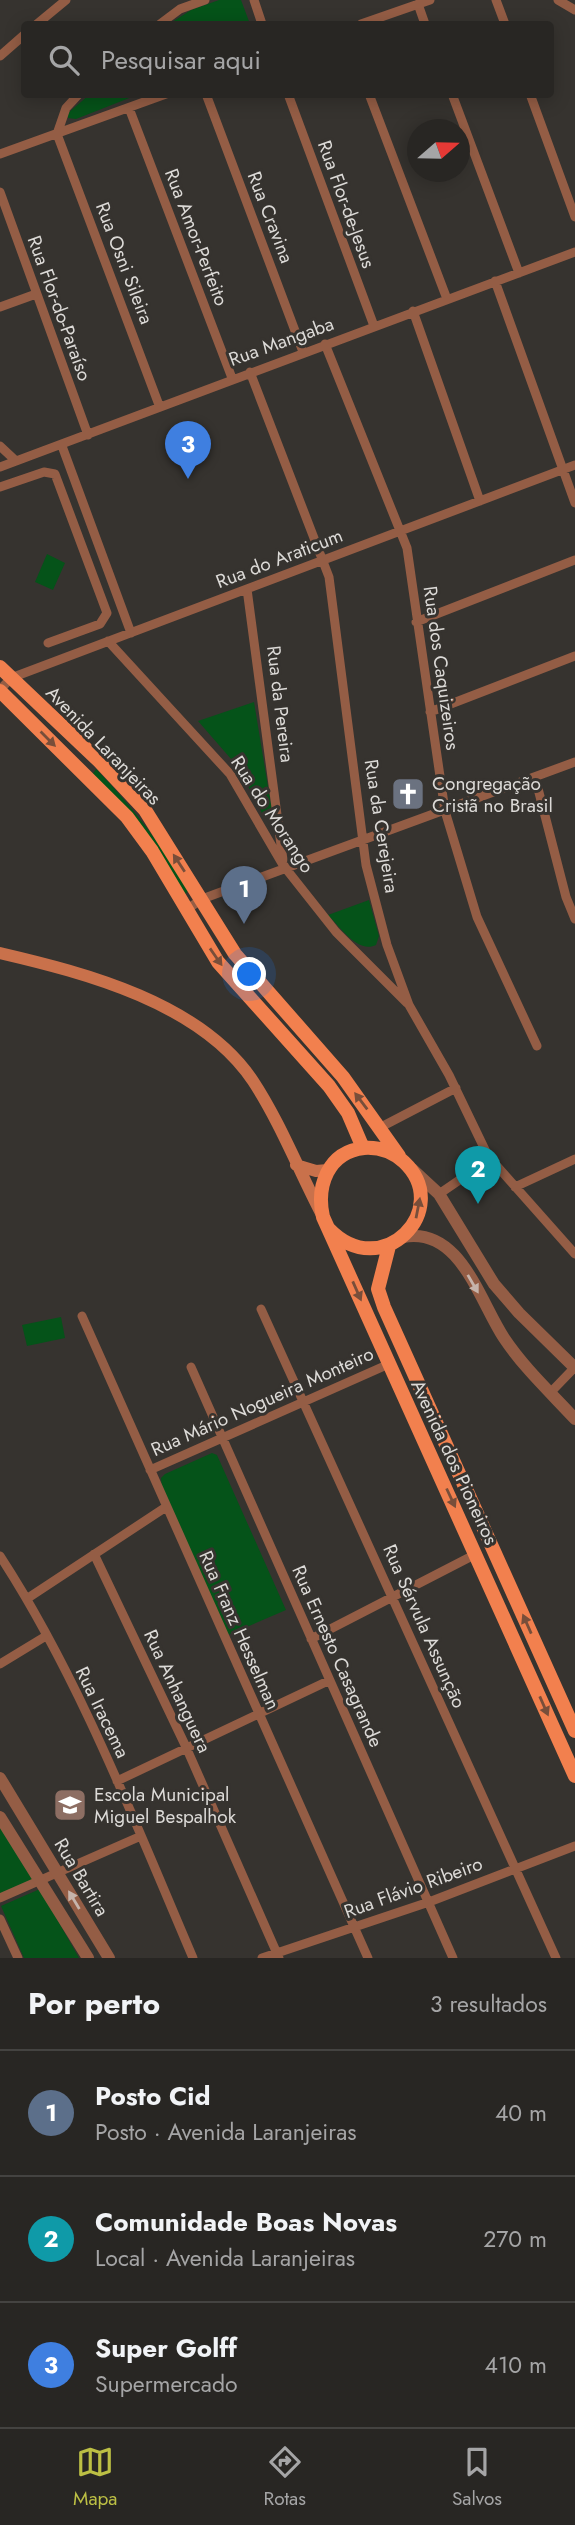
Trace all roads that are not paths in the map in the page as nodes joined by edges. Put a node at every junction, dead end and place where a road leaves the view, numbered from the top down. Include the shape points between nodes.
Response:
1 (65, 0) edge
2 (205, 0) edge
3 (254, 0) edge
4 (430, 0) edge
5 (496, 0) edge
6 (558, 0) edge
7 (418, 4) junction
8 (575, 10) edge
9 (40, 21) edge
10 (164, 21) edge
11 (261, 21) edge
12 (369, 21) edge
13 (424, 21) edge
14 (504, 21) edge
15 (21, 38) edge
16 (0, 56) edge
17 (75, 98) edge
18 (155, 98) edge
19 (208, 98) edge
20 (289, 98) edge
21 (371, 98) edge
22 (453, 98) edge
23 (531, 98) edge
24 (129, 108) junction
25 (57, 134) junction
26 (0, 154) edge
27 (0, 192) edge
28 (575, 217) edge
29 (12, 226) junction
30 (0, 230) edge
31 (574, 254) edge
32 (519, 273) junction
33 (495, 281) junction
34 (36, 294) junction
35 (447, 299) junction
36 (0, 307) edge
37 (413, 311) junction
38 (374, 326) junction
39 (325, 344) junction
40 (303, 352) junction
41 (250, 372) junction
42 (232, 378) junction
43 (159, 405) junction
44 (88, 435) junction
45 (0, 446) edge
46 (62, 446) junction
47 (16, 461) junction
48 (575, 465) edge
49 (0, 467) edge
50 (561, 470) junction
51 (0, 487) edge
52 (480, 501) junction
53 (575, 503) edge
54 (398, 531) junction
55 (321, 560) junction
56 (575, 560) edge
57 (247, 589) junction
58 (416, 622) junction
59 (131, 632) junction
60 (108, 641) junction
61 (48, 643) dead end
62 (575, 656) edge
63 (0, 667) edge
64 (11, 678) junction
65 (0, 690) edge
66 (430, 712) junction
67 (575, 762) edge
68 (536, 777) junction
69 (444, 811) junction
70 (363, 840) junction
71 (285, 868) junction
72 (575, 890) edge
73 (566, 897) junction
74 (202, 899) junction
75 (186, 910) junction
76 (575, 919) edge
77 (0, 953) edge
78 (409, 1005) junction
79 (537, 1046) dead end
80 (456, 1088) junction
81 (381, 1127) junction
82 (363, 1148) junction
83 (575, 1159) edge
84 (404, 1162) junction
85 (296, 1165) junction
86 (328, 1170) junction
87 (474, 1170) dead end
88 (515, 1187) junction
89 (439, 1194) junction
90 (326, 1223) junction
91 (403, 1237) junction
92 (389, 1246) junction
93 (573, 1248) edge
94 (261, 1309) dead end
95 (82, 1316) dead end
96 (388, 1364) junction
97 (191, 1367) dead end
98 (575, 1367) edge
99 (550, 1393) junction
100 (306, 1401) junction
101 (575, 1419) edge
102 (222, 1438) junction
103 (150, 1470) junction
104 (166, 1507) junction
105 (94, 1554) junction
106 (476, 1554) junction
107 (0, 1556) edge
108 (392, 1597) junction
109 (28, 1598) junction
110 (46, 1636) junction
111 (311, 1639) junction
112 (0, 1664) edge
113 (328, 1681) junction
114 (258, 1713) junction
115 (575, 1731) edge
116 (186, 1747) junction
117 (575, 1776) edge
118 (0, 1779) edge
119 (117, 1781) junction
120 (0, 1817) edge
121 (141, 1836) junction
122 (575, 1846) edge
123 (517, 1867) junction
124 (57, 1873) junction
125 (40, 1880) junction
126 (0, 1898) edge
127 (429, 1902) junction
128 (0, 1919) edge
129 (354, 1927) junction
130 (278, 1956) edge
131 (18, 1958) edge
132 (88, 1958) edge
133 (109, 1958) edge
134 (193, 1958) edge
135 (261, 1958) edge
136 (368, 1958) edge
137 (453, 1958) edge
138 (556, 1958) edge

1 - 9 street
2 - 10 street
3 - 11 street
4 - 7 street
5 - 14 street
6 - 8 street
7 - 12 street
7 - 13 street
15 - 16 street
17 - 25 street via 65,108
18 - 24 street
19 - 40 street, Rua Cravina
20 - 38 street, Rua Flor-de-Jesus
21 - 35 street
22 - 32 street
23 - 28 street
24 - 25 street
24 - 42 street, Rua Amor-Perfeito
25 - 26 street
25 - 43 street, Rua Osni Sileira
27 - 29 street, Rua Flor-do-Paraíso
29 - 30 street
29 - 34 street, Rua Flor-do-Paraíso
31 - 32 street, Rua Mangaba
32 - 33 street, Rua Mangaba
33 - 35 street, Rua Mangaba
33 - 50 street
34 - 36 street
34 - 44 street, Rua Flor-do-Paraíso
35 - 37 street, Rua Mangaba
37 - 38 street, Rua Mangaba
37 - 52 street
38 - 39 street, Rua Mangaba
39 - 40 street, Rua Mangaba
39 - 54 street, Rua dos Caquizeiros
40 - 41 street, Rua Mangaba
41 - 42 street, Rua Mangaba
41 - 55 street, Rua da Cerejeira
42 - 43 street, Rua Mangaba
43 - 44 street, Rua Mangaba
44 - 46 street, Rua Mangaba
45 - 47 street
46 - 47 street, Rua Mangaba
46 - 59 street
47 - 49 street, Rua Mangaba
48 - 50 street, Rua do Araticum
50 - 52 street, Rua do Araticum
50 - 53 street
51 - 61 street via 44,472 55,474 107,613 100,624
52 - 54 street, Rua do Araticum
54 - 55 street, Rua do Araticum
54 - 58 street, Rua dos Caquizeiros via 411,563
55 - 57 street, Rua do Araticum
55 - 70 street, Rua da Cerejeira via 329,577 337,630
56 - 58 street
57 - 59 street, Rua do Araticum
57 - 71 street, Rua da Pereira
58 - 66 street, Rua dos Caquizeiros
59 - 60 street, Rua do Araticum
60 - 64 street, Rua do Araticum
60 - 71 street, Rua do Morango via 230,774
62 - 66 street
63 - 64 main road, Avenida Laranjeiras
64 - 65 street, Rua do Araticum
74 -> 64 main road, Avenida Laranjeiras via 145,810
65 -> 75 main road, Avenida Laranjeiras via 127,817
66 - 69 street, Rua dos Caquizeiros
67 - 68 street
68 - 69 street
68 - 73 street
69 - 70 street
69 - 79 street, Rua dos Caquizeiros via 477,917
70 - 71 street
70 - 78 street, Rua da Cerejeira via 387,945
71 - 74 street
71 - 78 street, Rua do Morango via 356,954
72 - 73 street
73 - 76 street
74 - 75 street
81 -> 74 main road, Avenida Laranjeiras via 319,1048 235,954
75 -> 82 main road, Avenida Laranjeiras via 218,962 329,1086 348,1112
77 - 85 main road, Avenida dos Pioneiros via 111,985 181,1016 222,1047 253,1081
78 - 80 street, Rua da Cerejeira
80 - 81 street
80 - 88 street, Rua da Cerejeira via 488,1156
81 - 84 main road, Avenida Laranjeiras
82 - 84 main road via 388,1151
82 - 86 main road via 343,1156
83 - 88 street
84 - 89 street, Avenida Laranjeiras
91 -> 84 main road via 412,1227 420,1203 420,1190
85 - 86 main road
85 - 90 main road, Avenida dos Pioneiros
86 - 90 main road via 319,1201
87 - 89 street
88 - 93 street, Rua da Cerejeira
89 - 98 street, Avenida Laranjeiras via 494,1284
90 - 92 main road via 350,1245
90 -> 96 main road, Avenida dos Pioneiros
91 - 92 main road
91 -> 99 street via 431,1236 452,1252 505,1339
115 -> 92 main road, Avenida dos Pioneiros via 384,1307 378,1289
94 - 100 street, Rua Sérvula Assunção
95 - 103 street, Rua Franz Hesselman
96 - 100 street, Rua Mário Nogueira Monteiro
96 -> 106 main road, Avenida dos Pioneiros
97 - 102 street, Rua Ernesto Casagrande
98 - 99 street
99 - 101 street
100 - 102 street, Rua Mário Nogueira Monteiro
100 - 108 street, Rua Sérvula Assunção
102 - 103 street, Rua Mário Nogueira Monteiro
102 - 111 street, Rua Ernesto Casagrande
103 - 104 street, Rua Franz Hesselman
104 - 105 street
104 - 114 street, Rua Franz Hesselman
105 - 109 street
105 - 116 street, Rua Anhanguera
106 - 108 street
106 -> 117 main road, Avenida dos Pioneiros
107 - 109 street, Rua Iracema
108 - 111 street
108 - 123 street, Rua Sérvula Assunção
109 - 110 street, Rua Iracema
110 - 112 street
110 - 119 street, Rua Iracema
111 - 113 street, Rua Ernesto Casagrande
113 - 114 street
113 - 127 street, Rua Ernesto Casagrande
114 - 116 street
114 - 129 street, Rua Franz Hesselman
116 - 119 street
116 - 130 street, Rua Anhanguera
118 - 124 street, Rua Bartira
119 - 121 street, Rua Iracema
120 - 125 street, Rua Bartira
121 - 124 street
121 - 134 street, Rua Iracema
122 - 123 street, Rua Flávio Ribeiro
123 - 127 street, Rua Flávio Ribeiro
123 - 138 street, Rua Sérvula Assunção
124 - 125 street
133 -> 124 street, Rua Bartira
125 - 126 street
125 - 132 street, Rua Bartira
127 - 129 street, Rua Flávio Ribeiro
127 - 137 street, Rua Ernesto Casagrande
128 - 131 street
129 - 130 street, Rua Flávio Ribeiro
129 - 136 street, Rua Franz Hesselman
130 - 135 street, Rua Flávio Ribeiro

